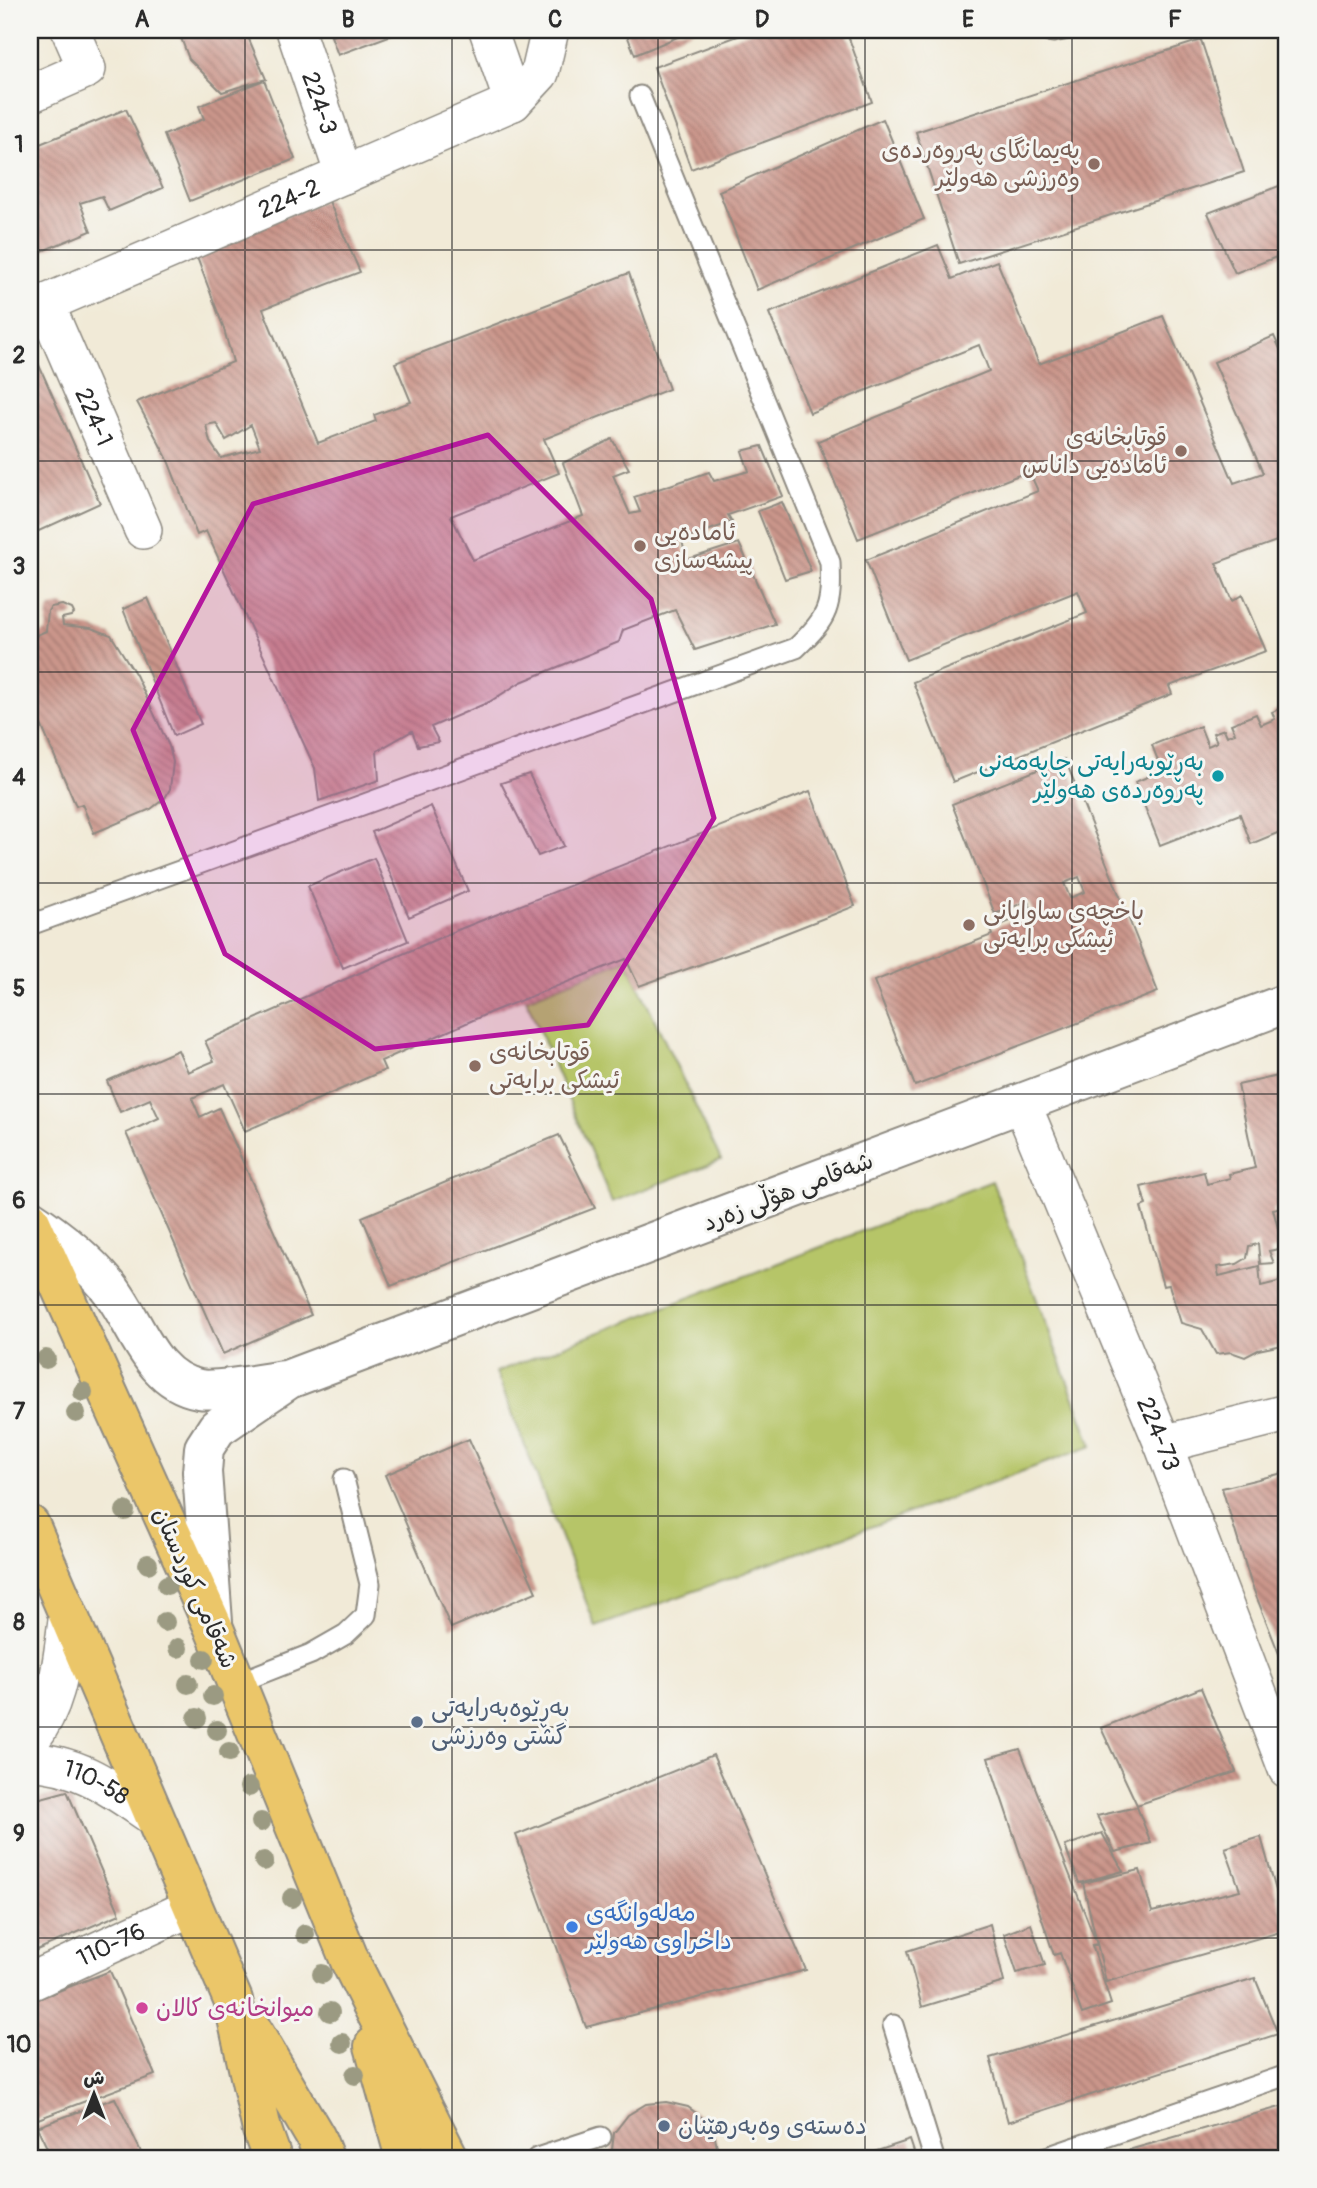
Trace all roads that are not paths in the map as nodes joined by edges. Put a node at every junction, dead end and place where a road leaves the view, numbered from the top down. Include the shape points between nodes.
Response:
1 (70, 30) edge
2 (295, 30) edge
3 (488, 30) edge
4 (550, 30) edge
5 (1041, 30) edge
6 (1063, 30) edge
7 (30, 94) edge
8 (640, 96) dead end
9 (513, 102) junction
10 (344, 175) junction
11 (37, 307) edge
12 (143, 530) dead end
13 (30, 925) edge
14 (1287, 1003) edge
15 (1022, 1104) junction
16 (30, 1220) edge
17 (289, 1380) junction
18 (1287, 1413) edge
19 (1163, 1444) junction
20 (344, 1479) dead end
21 (30, 1525) edge
22 (68, 1613) junction
23 (213, 1626) junction
24 (237, 1683) junction
25 (30, 1741) edge
26 (1286, 1759) edge
27 (30, 1762) edge
28 (155, 1818) junction
29 (192, 1907) junction
30 (350, 1961) junction
31 (30, 1982) edge
32 (233, 2000) junction
33 (893, 2025) dead end
34 (1287, 2075) edge
35 (601, 2137) dead end
36 (272, 2158) edge
37 (324, 2158) edge
38 (405, 2158) edge
39 (449, 2158) edge
40 (537, 2158) edge
41 (934, 2158) edge
42 (1044, 2158) edge

1 - 7 street via 86,69
2 - 10 street, 224-3
3 - 9 street
4 - 9 street, 224-2 via 540,73
5 - 6 lane
8 - 13 lane via 830,562 831,593 820,625 796,648
9 - 10 street, 224-2
10 - 11 street, 224-2
11 - 12 street, 224-1
14 - 15 street, شەقامی هۆڵی زەرد
15 - 17 street, شەقامی هۆڵی زەرد
15 - 19 street, 224-73
16 - 17 street, شەقامی هۆڵی زەرد via 86,1261 109,1287 152,1359 174,1380 202,1390
16 - 23 highway, شەقامی کوردستان
17 - 23 street, شەقامی هۆڵی زەرد via 217,1428 204,1448
18 - 19 street
19 - 26 street, 224-73
20 - 24 lane via 370,1584 366,1615 346,1634 311,1654
21 - 22 highway
22 - 25 street via 52,1707
22 - 28 highway
23 - 24 highway, شەقامی کوردستان
24 - 30 highway, شەقامی کوردستان
27 - 28 street, 110-58 via 57,1764 96,1778
28 - 29 highway
29 - 31 street, 110-76
29 - 32 highway
30 - 38 highway, شەقامی کوردستان
30 - 39 highway, شەقامی کوردستان
32 - 36 highway
32 - 37 highway
33 - 41 lane
34 - 42 lane
35 - 40 lane

